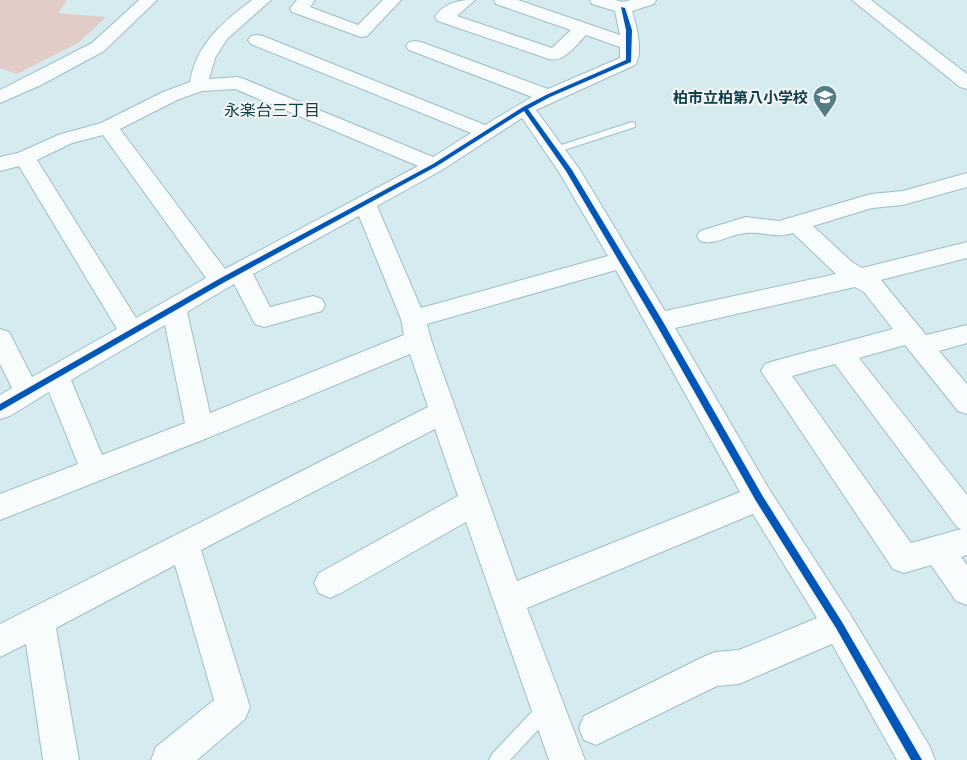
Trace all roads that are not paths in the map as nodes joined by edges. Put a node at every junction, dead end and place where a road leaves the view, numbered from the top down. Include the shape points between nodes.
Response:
1 (148, 0) edge
2 (263, 0) edge
3 (307, 0) edge
4 (393, 0) edge
5 (466, 0) edge
6 (502, 0) edge
7 (598, 0) edge
8 (648, 0) edge
9 (860, 0) edge
10 (623, 8) junction
11 (582, 28) junction
12 (257, 40) dead end
13 (630, 44) junction
14 (415, 46) dead end
15 (967, 83) edge
16 (199, 85) junction
17 (0, 97) edge
18 (537, 102) junction
19 (632, 125) dead end
20 (108, 127) junction
21 (485, 132) junction
22 (555, 150) junction
23 (25, 158) junction
24 (0, 164) edge
25 (435, 165) junction
26 (967, 180) edge
27 (365, 202) junction
28 (796, 223) junction
29 (708, 236) dead end
30 (967, 250) edge
31 (622, 260) junction
32 (230, 276) junction
33 (859, 278) junction
34 (313, 305) dead end
35 (174, 308) junction
36 (659, 322) junction
37 (415, 329) junction
38 (132, 333) junction
39 (967, 334) edge
40 (0, 339) edge
41 (916, 340) junction
42 (841, 353) junction
43 (56, 376) junction
44 (27, 392) junction
45 (967, 403) edge
46 (0, 408) edge
47 (443, 412) junction
48 (200, 429) junction
49 (94, 469) junction
50 (759, 498) junction
51 (474, 502) junction
52 (0, 507) edge
53 (967, 518) edge
54 (967, 540) edge
55 (184, 544) junction
56 (938, 550) junction
57 (330, 583) dead end
58 (967, 590) edge
59 (508, 600) junction
60 (39, 621) junction
61 (839, 625) junction
62 (0, 641) edge
63 (547, 708) junction
64 (596, 728) dead end
65 (61, 760) edge
66 (169, 760) edge
67 (498, 760) edge
68 (567, 760) edge
69 (917, 760) edge

1 - 17 street via 98,46
2 - 16 street via 226,28 211,47 200,72
3 - 4 street via 298,8 361,32
5 - 11 street via 444,16 555,55
6 - 11 street
7 - 10 street
8 - 10 street
9 - 15 street
10 - 13 street
11 - 13 street
12 - 21 street
13 - 18 street via 629,61
14 - 18 street
16 - 20 street
16 - 25 street via 237,83
18 - 21 street
18 - 22 street
19 - 22 lane
20 - 23 street via 65,139
20 - 32 street
21 - 25 street
22 - 31 street
23 - 24 street
23 - 38 street
25 - 27 street
26 - 28 street via 903,198 871,201
27 - 32 street
27 - 37 street
28 - 29 street via 781,229 746,225
28 - 33 street
30 - 33 street
31 - 36 street
31 - 37 street
32 - 34 street via 264,318
32 - 35 street
33 - 36 street
33 - 41 street via 872,286
35 - 38 street
35 - 48 street
36 - 50 street
37 - 47 street
37 - 48 street
38 - 43 street
39 - 41 street
40 - 44 street
41 - 42 street
41 - 45 street
42 - 53 street
42 - 56 street via 774,371 904,559
43 - 44 street
43 - 49 street
44 - 46 street
47 - 51 street
47 - 55 street
48 - 49 street
49 - 52 street
50 - 59 street
50 - 61 street
51 - 57 street
51 - 59 street
54 - 56 street
55 - 60 street
55 - 66 street via 233,707
56 - 58 street
59 - 63 street
60 - 62 street
60 - 65 street
61 - 64 street via 739,667 715,669
61 - 69 street
63 - 67 lane
63 - 68 street

